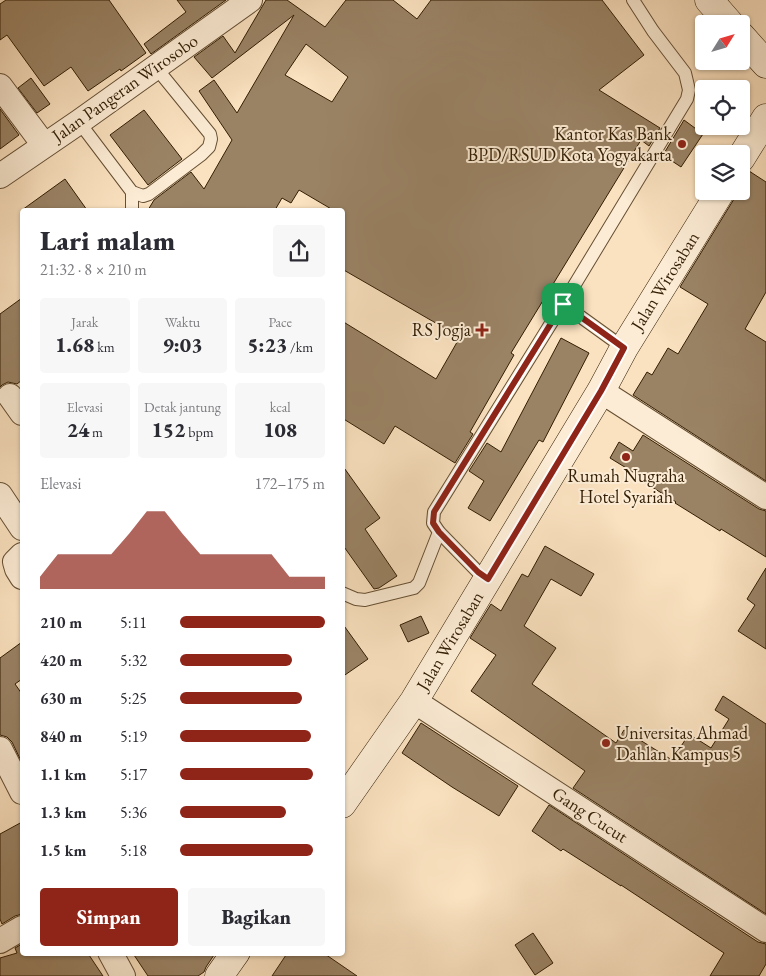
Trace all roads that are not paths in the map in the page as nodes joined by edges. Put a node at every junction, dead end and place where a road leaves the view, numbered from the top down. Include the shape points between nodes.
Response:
1 (250, 0) edge
2 (633, 0) edge
3 (709, 0) edge
4 (722, 15) edge
5 (750, 46) edge
6 (766, 64) edge
7 (153, 68) junction
8 (0, 86) edge
9 (766, 118) edge
10 (79, 122) junction
11 (749, 145) edge
12 (44, 146) junction
13 (0, 176) edge
14 (132, 192) junction
15 (714, 200) edge
16 (132, 208) edge
17 (563, 304) junction
18 (624, 348) junction
19 (601, 391) junction
20 (0, 494) edge
21 (766, 497) edge
22 (20, 525) edge
23 (439, 532) junction
24 (20, 557) edge
25 (20, 574) edge
26 (483, 576) junction
27 (345, 594) edge
28 (414, 701) junction
29 (0, 749) edge
30 (20, 788) edge
31 (345, 800) edge
32 (20, 929) edge
33 (766, 930) edge
34 (1, 939) edge
35 (112, 956) edge
36 (233, 956) edge
37 (123, 976) edge
38 (219, 976) edge

1 - 7 street, Jalan Pangeran Wirosobo
2 - 17 lane via 685,73 689,90 687,99
3 - 4 main road
5 - 6 main road
7 - 10 street, Jalan Pangeran Wirosobo
7 - 14 lane via 210,134 210,143 201,155 149,194 143,196
8 - 12 street
9 - 11 main road
10 - 12 street, Jalan Pangeran Wirosobo
10 - 14 lane
12 - 13 street, Jalan Pangeran Wirosobo
14 - 16 lane
15 - 18 main road, Jalan Wirosaban
17 - 18 lane
17 - 23 lane via 434,512 433,523
18 - 19 main road, Jalan Wirosaban
19 - 21 street
19 - 26 main road, Jalan Wirosaban
20 - 22 street
23 - 26 lane
23 - 27 lane via 419,584 414,588 365,600
24 - 25 street via 15,562
26 - 28 main road, Jalan Wirosaban
28 - 31 main road, Jalan Wirosaban
28 - 33 street, Gang Cucut
29 - 30 street
32 - 34 street
35 - 37 street
36 - 38 main road

